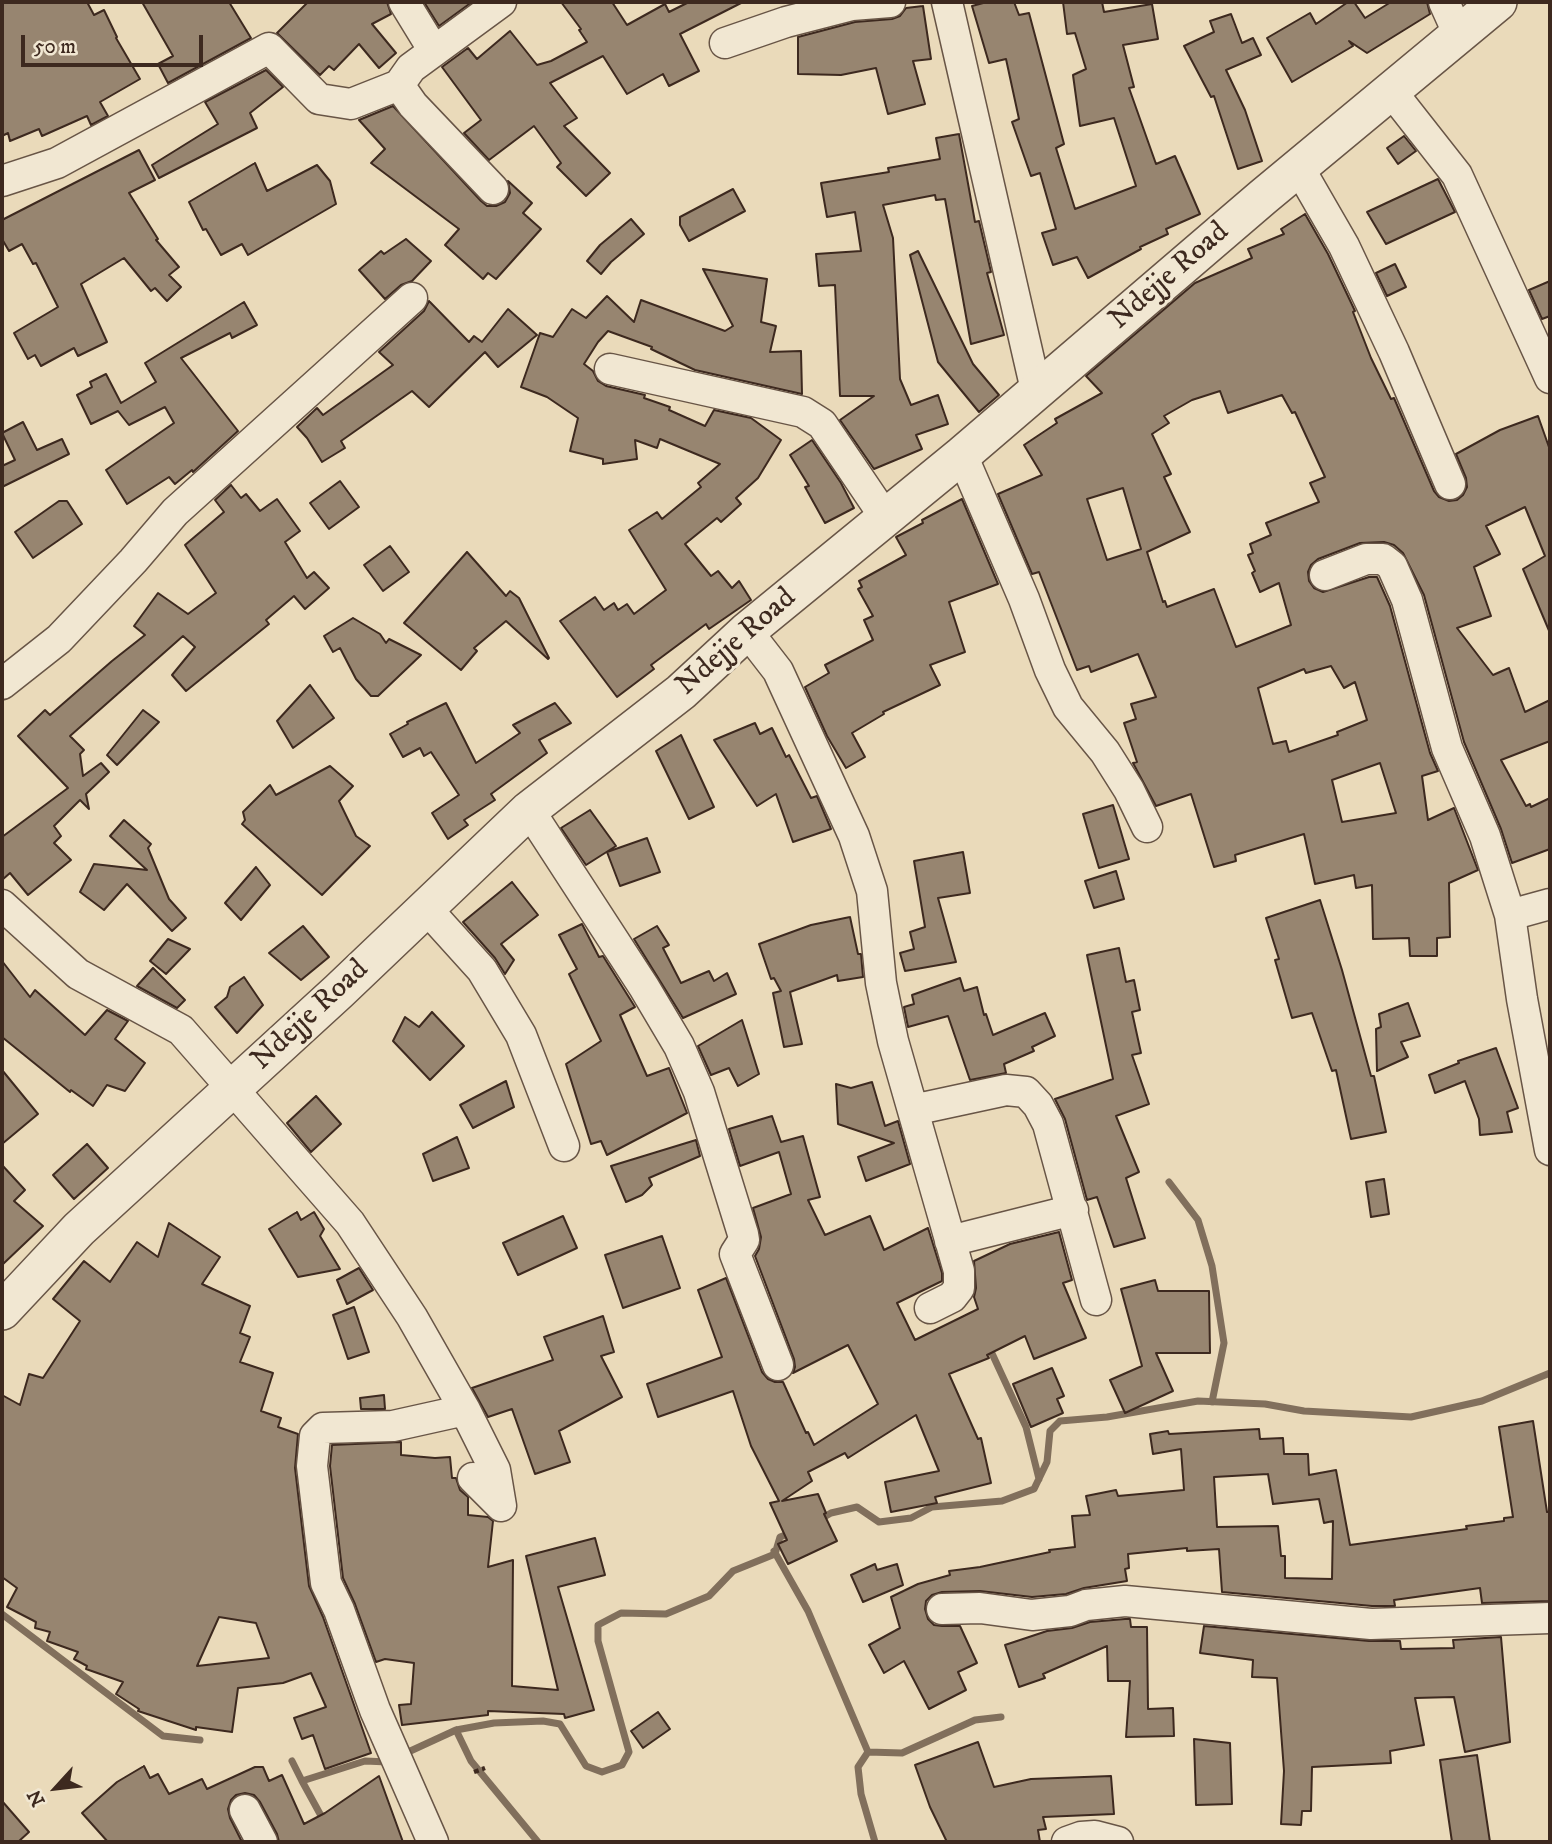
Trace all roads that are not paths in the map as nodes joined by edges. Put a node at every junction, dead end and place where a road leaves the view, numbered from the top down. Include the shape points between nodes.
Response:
1 (404, 2) edge
2 (501, 2) edge
3 (890, 2) edge
4 (947, 2) edge
5 (1498, 2) edge
6 (1451, 17) edge
7 (725, 43) dead end
8 (434, 51) junction
9 (399, 85) junction
10 (1391, 90) junction
11 (1299, 168) junction
12 (2, 181) edge
13 (493, 189) dead end
14 (412, 298) dead end
15 (610, 369) dead end
16 (1550, 375) edge
17 (1036, 390) junction
18 (962, 455) junction
19 (1450, 484) dead end
20 (885, 517) junction
21 (1325, 575) dead end
22 (747, 631) junction
23 (2, 684) edge
24 (529, 810) junction
25 (1147, 827) dead end
26 (1550, 904) edge
27 (2, 905) edge
28 (426, 908) junction
29 (1510, 915) junction
30 (232, 1090) junction
31 (913, 1110) junction
32 (564, 1146) dead end
33 (1550, 1150) edge
34 (1073, 1210) junction
35 (950, 1241) junction
36 (1096, 1300) dead end
37 (930, 1308) dead end
38 (2, 1311) edge
39 (778, 1365) dead end
40 (465, 1409) junction
41 (473, 1478) dead end
42 (943, 1609) dead end
43 (1550, 1618) edge
44 (245, 1810) dead end
45 (262, 1842) edge
46 (433, 1842) edge
47 (1067, 1842) edge
48 (1118, 1842) edge

1 - 8 street
2 - 8 street
3 - 7 street via 852,5
4 - 17 street
5 - 6 street, Ndejje Road
6 - 10 street, Ndejje Road
8 - 9 street via 411,68
9 - 12 street via 351,104 319,99 269,48 57,163
9 - 13 street via 413,106
10 - 11 street, Ndejje Road
10 - 16 street via 1457,175
11 - 17 street, Ndejje Road
11 - 19 street via 1344,246
14 - 23 street via 176,512 59,639
15 - 20 street via 803,412 822,424
17 - 18 street, Ndejje Road
18 - 20 street, Ndejje Road
18 - 25 street via 1056,682 1129,790
20 - 22 street, Ndejje Road
21 - 29 street via 1366,559 1383,559 1392,566 1406,600 1447,748 1485,836
22 - 24 street, Ndejje Road via 681,692
22 - 31 street via 779,671 854,836 872,891 881,982
24 - 28 street, Ndejje Road
24 - 39 street via 679,1046 699,1093 743,1234 735,1254
26 - 29 street
27 - 30 street via 78,974 181,1030
28 - 30 street, Ndejje Road
28 - 32 street via 482,970 521,1035
29 - 33 street
30 - 38 street, Ndejje Road via 79,1229
30 - 40 street via 350,1223
31 - 34 street via 1006,1090 1026,1093 1048,1124
31 - 35 street
34 - 35 street
34 - 36 street
35 - 37 street via 959,1288
40 - 41 street via 495,1470 501,1506
40 - 46 street via 393,1426 323,1428 315,1436 312,1466 326,1583
42 - 43 street via 1032,1615 1125,1601 1371,1624
44 - 45 street
47 - 48 street via 1095,1836

